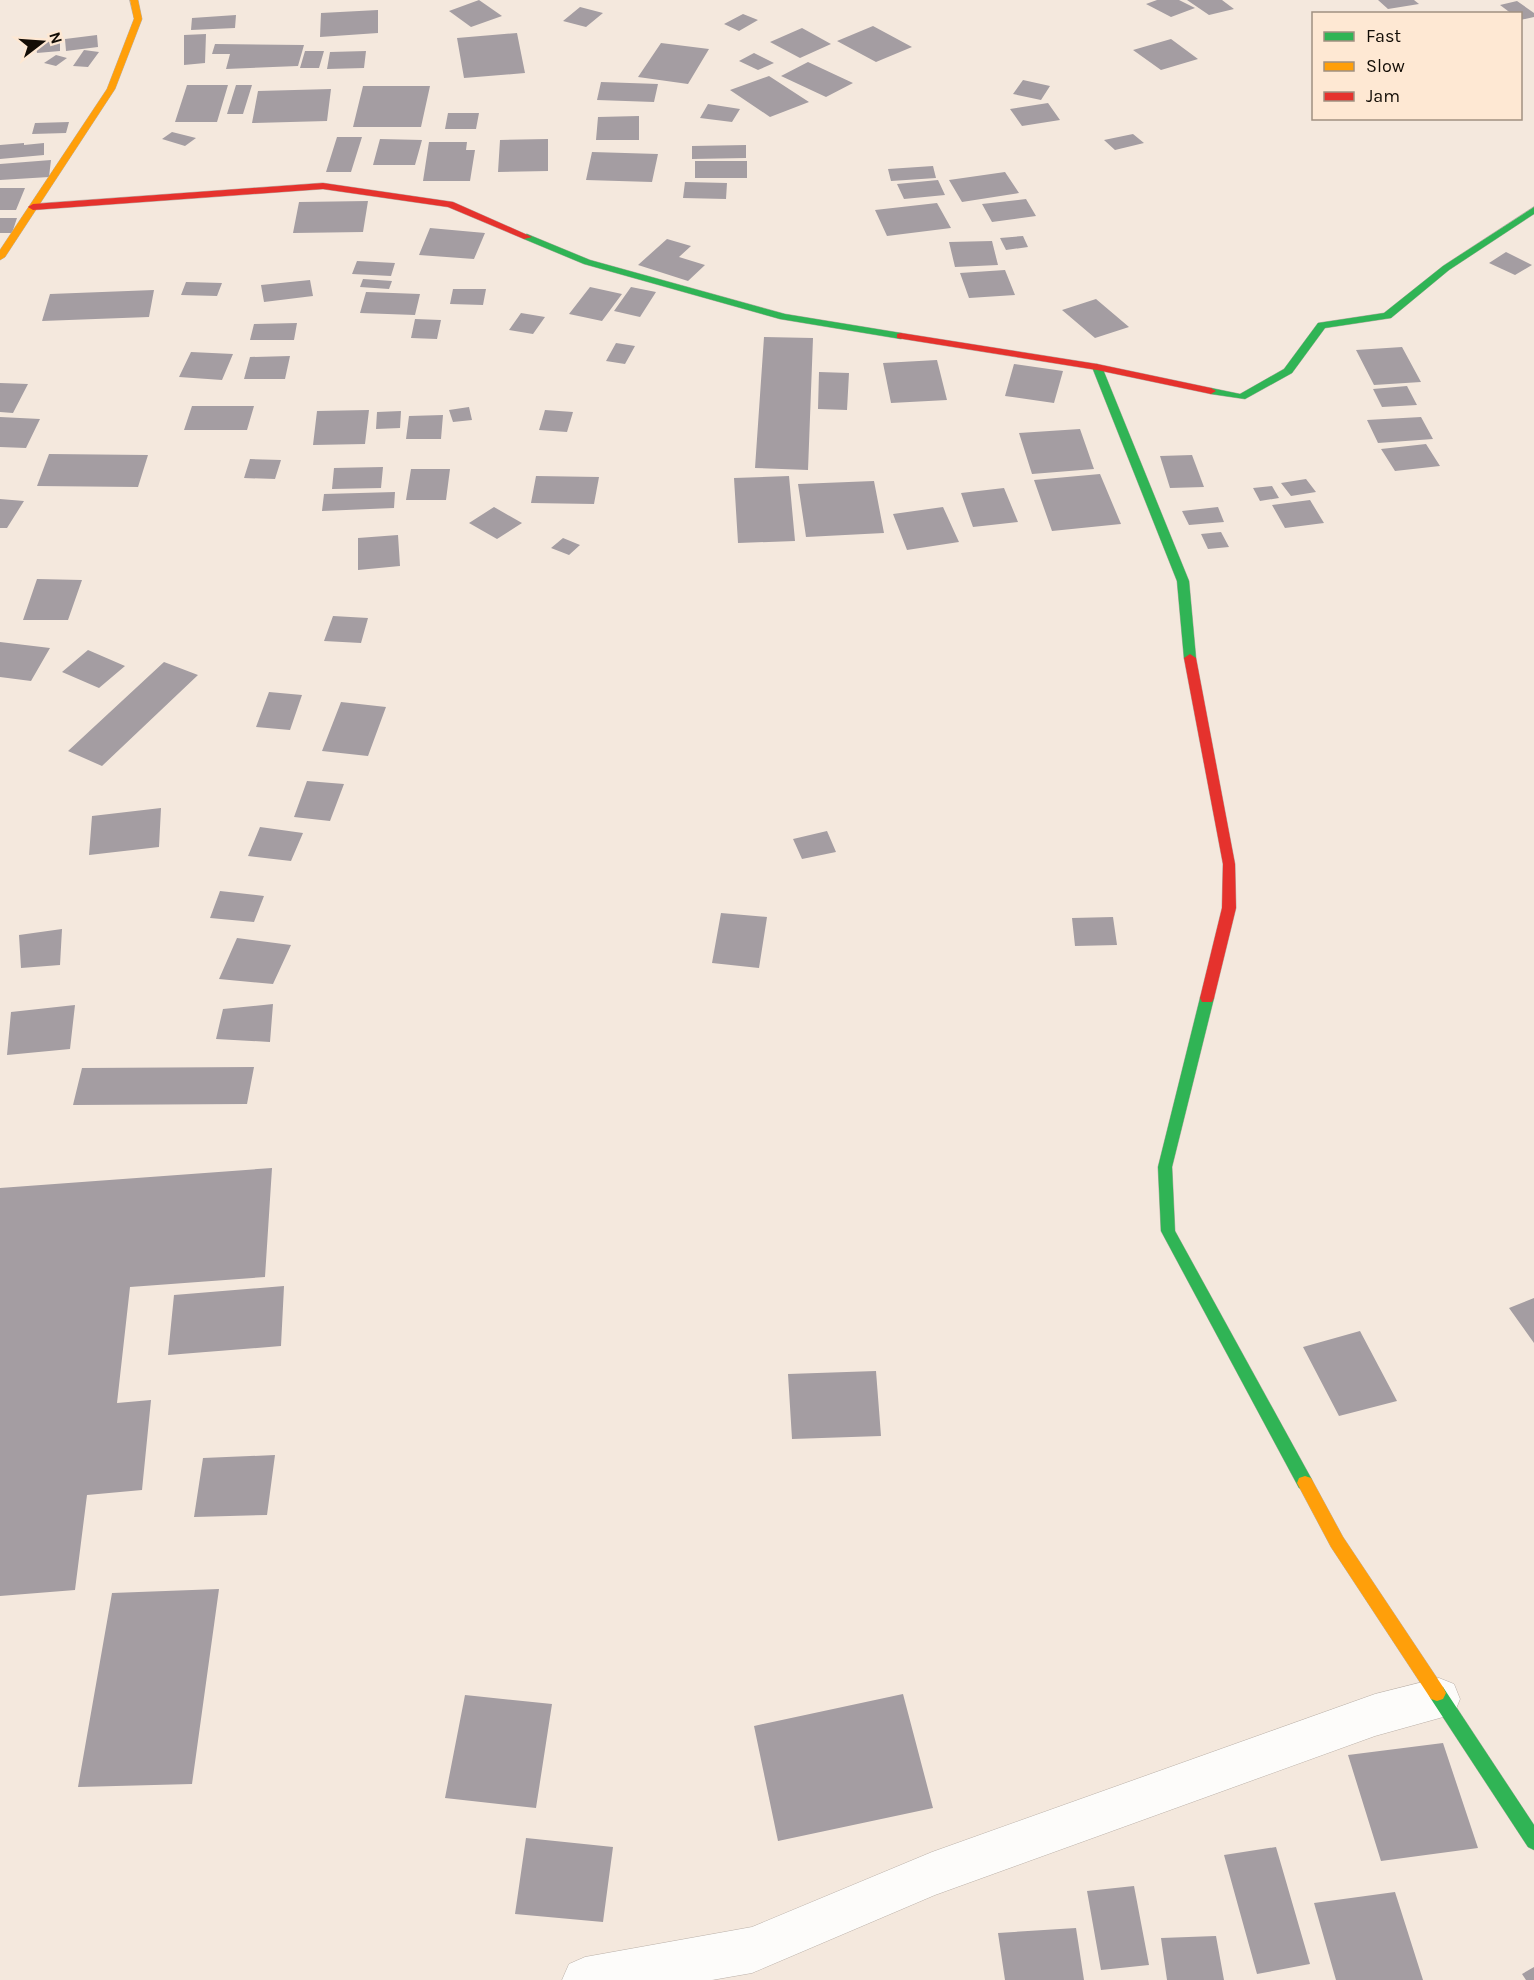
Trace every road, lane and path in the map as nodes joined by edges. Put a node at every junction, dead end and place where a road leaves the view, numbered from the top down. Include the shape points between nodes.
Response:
1 (134, 0) edge
2 (33, 207) junction
3 (1534, 210) edge
4 (0, 257) edge
5 (1097, 366) junction
6 (1439, 1699) junction
7 (1534, 1841) edge
8 (585, 1980) edge

1 - 2 street via 138,19 111,89
2 - 4 street
2 - 5 street via 323,186 450,204 587,262 784,317
3 - 5 street via 1446,268 1387,316 1322,325 1288,371 1241,397
5 - 6 street via 1183,581 1188,646 1229,864 1229,908 1165,1167 1168,1230 1337,1542
6 - 7 street
6 - 8 street via 1375,1714 932,1874 752,1950

